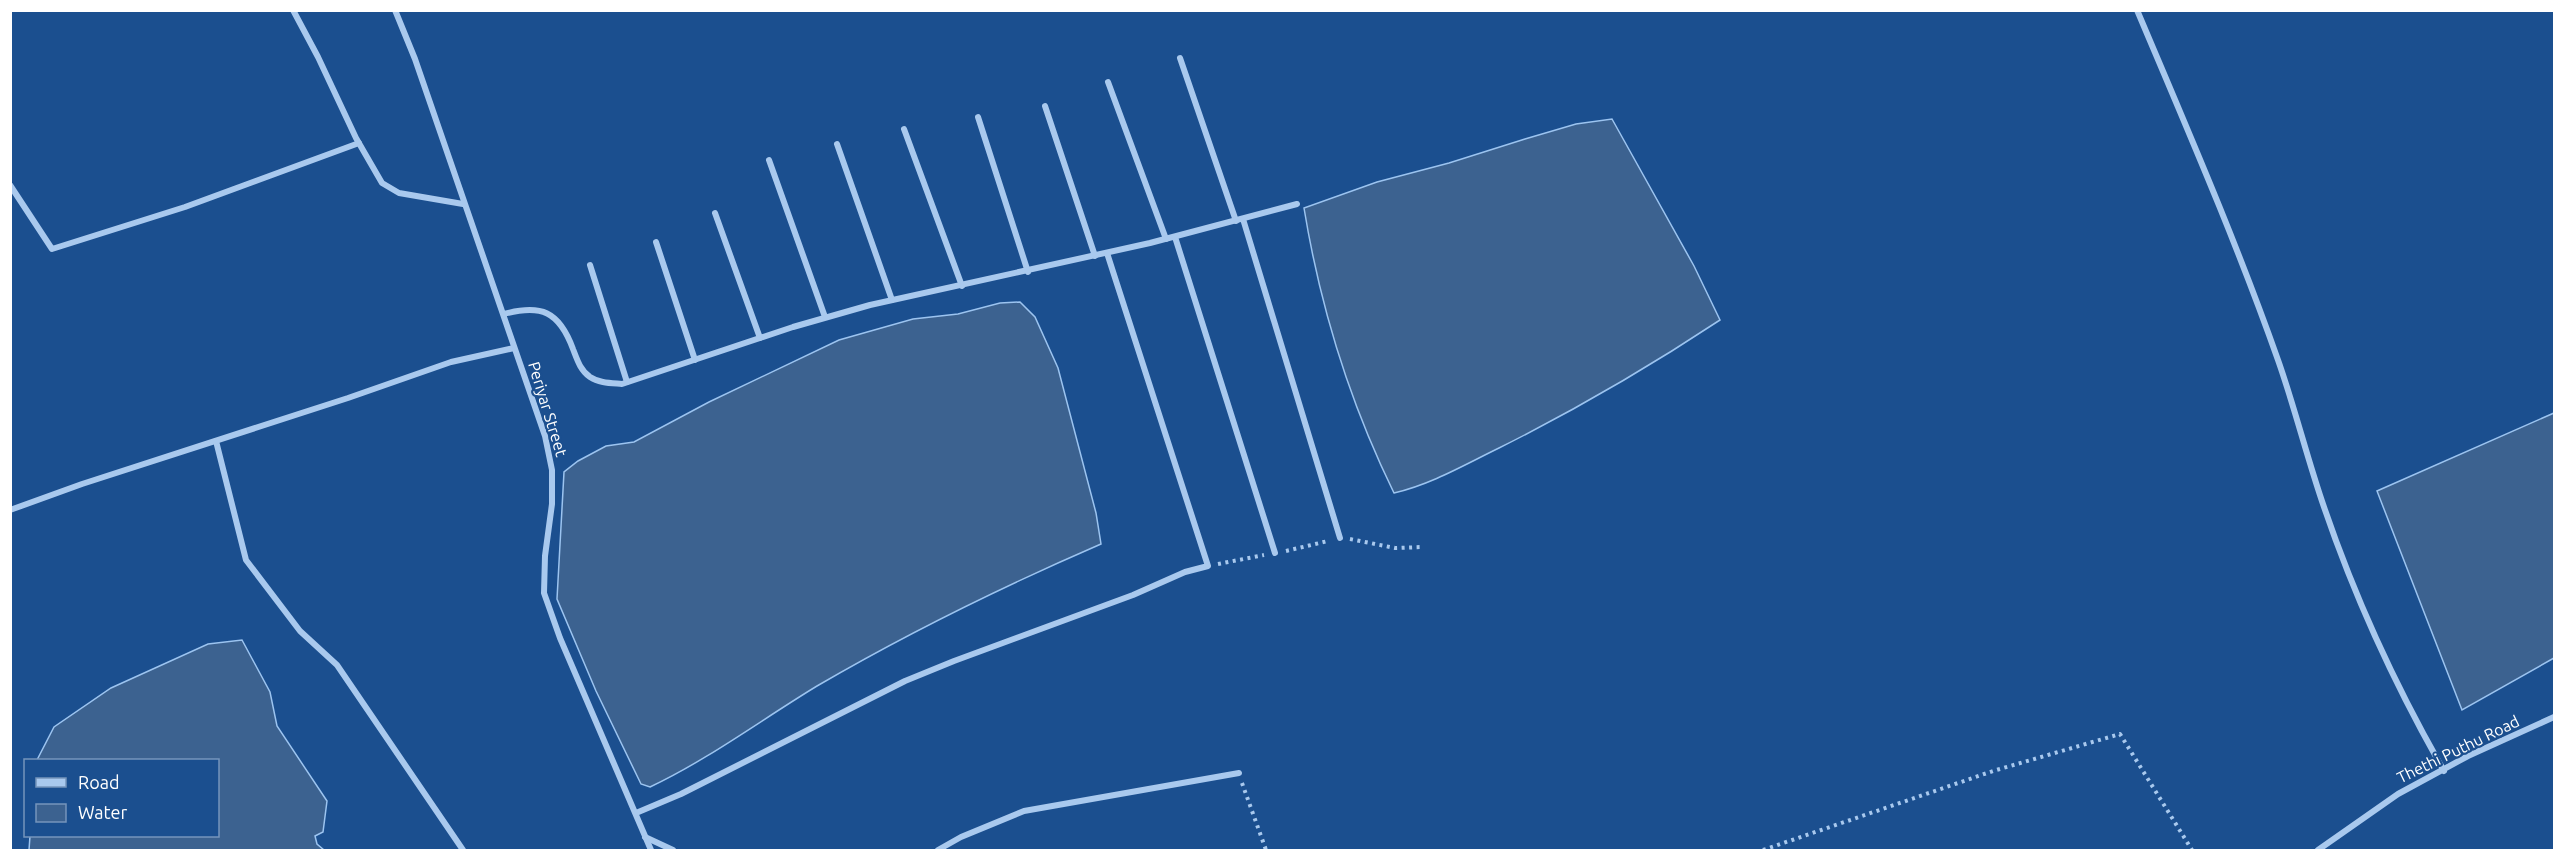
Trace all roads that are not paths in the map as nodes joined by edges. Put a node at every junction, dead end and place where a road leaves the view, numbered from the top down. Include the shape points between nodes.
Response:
1 (292, 10) edge
2 (395, 10) edge
3 (2137, 10) edge
4 (1180, 58) dead end
5 (1108, 82) dead end
6 (1045, 106) dead end
7 (978, 117) dead end
8 (904, 129) dead end
9 (359, 143) junction
10 (837, 144) dead end
11 (769, 160) dead end
12 (10, 184) edge
13 (464, 204) junction
14 (1297, 204) dead end
15 (715, 213) dead end
16 (1240, 220) junction
17 (1175, 237) junction
18 (1166, 239) junction
19 (656, 242) dead end
20 (1107, 253) junction
21 (1095, 256) junction
22 (590, 265) dead end
23 (1028, 272) junction
24 (962, 286) junction
25 (892, 300) junction
26 (504, 314) junction
27 (825, 317) junction
28 (760, 338) junction
29 (514, 348) junction
30 (695, 360) junction
31 (627, 382) junction
32 (216, 441) junction
33 (10, 510) edge
34 (1340, 538) road end
35 (1275, 553) road end
36 (2554, 717) edge
37 (2444, 771) junction
38 (1239, 773) road end
39 (636, 813) junction
40 (645, 837) junction
41 (463, 850) edge
42 (651, 850) edge
43 (673, 850) edge
44 (938, 850) edge
45 (2318, 850) edge

1 - 9 street
2 - 13 street, Periyar Street
3 - 37 street via 2259,308 2347,567 2393,677
4 - 16 street
5 - 18 street
6 - 21 street
7 - 23 street
8 - 24 street
9 - 12 street via 185,207 52,249
9 - 13 street via 388,188
10 - 25 street
11 - 27 street
13 - 26 street, Periyar Street
14 - 16 street
15 - 28 street
16 - 17 street
16 - 34 street
17 - 18 street
17 - 35 street
18 - 20 street
19 - 30 street
20 - 21 street
20 - 39 street via 1208,566 905,681
21 - 23 street
22 - 31 street
23 - 24 street
24 - 25 street
25 - 27 street
26 - 29 street, Periyar Street
26 - 31 street via 530,308 547,312 563,328 588,376 606,383
27 - 28 street
28 - 30 street
29 - 32 street via 451,362
29 - 39 street, Periyar Street via 545,436 552,470 544,593
30 - 31 street
32 - 33 street
32 - 41 street via 246,560 300,631 337,665
36 - 37 street, Thethi Puthu Road
37 - 45 street, Thethi Puthu Road via 2398,794
38 - 44 street via 1024,811
39 - 40 street, Periyar Street
40 - 42 street, Periyar Street
40 - 43 street

